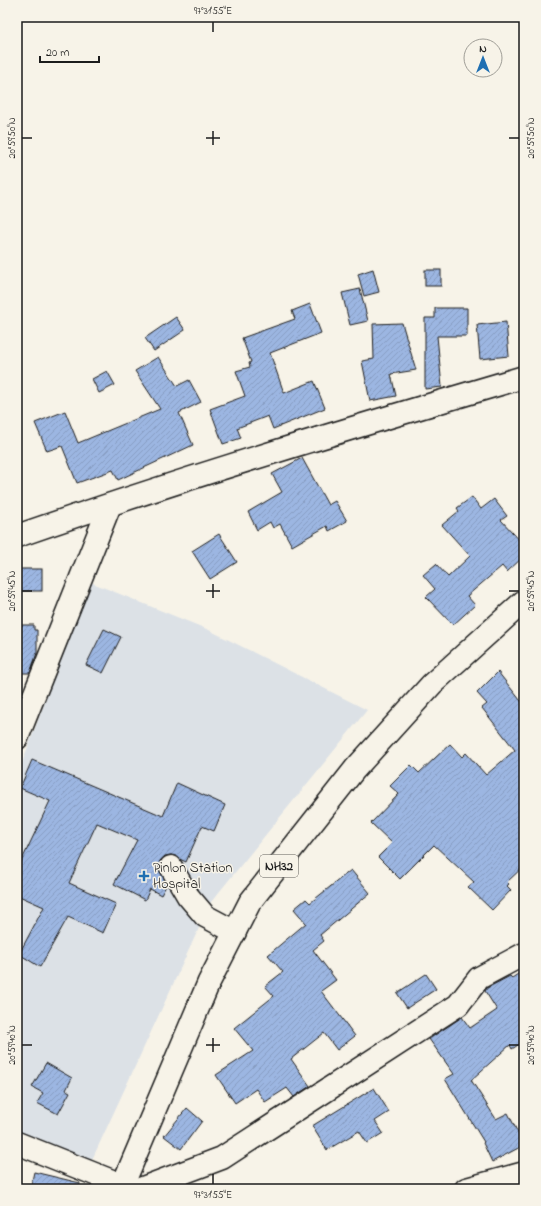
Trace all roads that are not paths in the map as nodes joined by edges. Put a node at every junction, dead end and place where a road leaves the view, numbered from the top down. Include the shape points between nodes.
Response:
1 (524, 377) edge
2 (110, 505) junction
3 (17, 536) edge
4 (524, 601) edge
5 (18, 734) edge
6 (171, 867) dead end
7 (235, 932) junction
8 (524, 954) edge
9 (17, 1143) edge
10 (524, 1173) edge
11 (128, 1188) edge
12 (466, 1189) edge

1 - 2 main road
2 - 3 main road
2 - 5 main road
4 - 7 main road, NH32 via 432,684 355,769 250,902
6 - 7 main road via 188,896 205,916
7 - 11 main road, NH32 via 209,982
8 - 11 main road via 479,978 458,1005 222,1158
9 - 11 main road
10 - 12 main road

